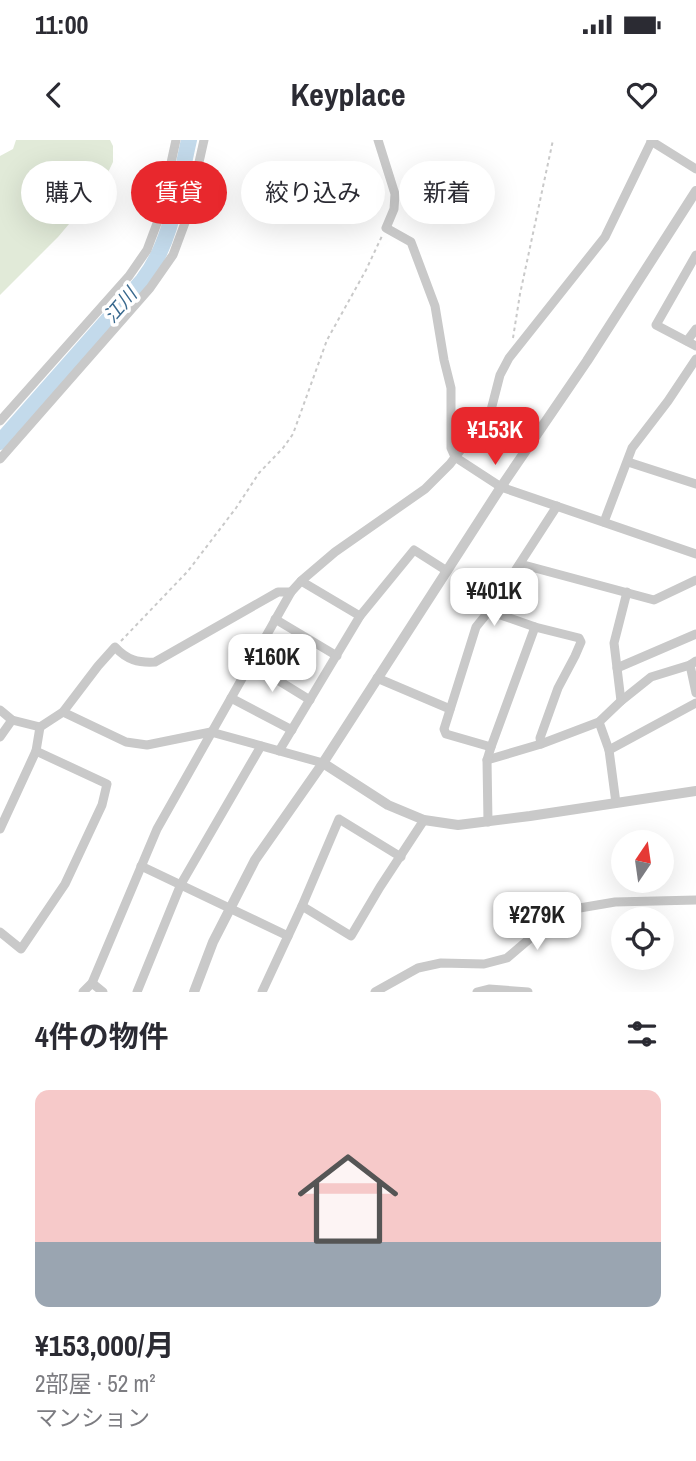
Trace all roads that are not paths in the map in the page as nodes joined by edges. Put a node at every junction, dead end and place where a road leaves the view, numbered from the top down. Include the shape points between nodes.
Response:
1 (176, 140) edge
2 (204, 140) edge
3 (378, 140) edge
4 (651, 141) edge
5 (696, 169) edge
6 (696, 191) edge
7 (696, 255) edge
8 (696, 329) edge
9 (692, 343) edge
10 (696, 359) edge
11 (0, 421) edge
12 (455, 457) junction
13 (0, 460) edge
14 (628, 462) junction
15 (696, 484) edge
16 (501, 486) junction
17 (557, 506) junction
18 (604, 522) junction
19 (696, 554) edge
20 (520, 564) junction
21 (447, 571) junction
22 (696, 580) edge
23 (301, 581) junction
24 (291, 592) junction
25 (627, 592) junction
26 (489, 611) junction
27 (360, 616) junction
28 (275, 619) junction
29 (535, 627) junction
30 (696, 634) edge
31 (337, 656) junction
32 (250, 663) junction
33 (693, 663) edge
34 (617, 668) junction
35 (377, 678) junction
36 (696, 692) edge
37 (231, 698) junction
38 (310, 700) junction
39 (621, 701) junction
40 (696, 704) edge
41 (450, 709) junction
42 (0, 710) edge
43 (63, 712) junction
44 (12, 720) junction
45 (599, 722) junction
46 (40, 727) junction
47 (292, 730) junction
48 (211, 732) junction
49 (0, 737) edge
50 (541, 744) junction
51 (261, 746) junction
52 (491, 747) junction
53 (609, 750) junction
54 (36, 751) junction
55 (279, 751) junction
56 (487, 760) junction
57 (323, 762) junction
58 (696, 791) edge
59 (616, 803) junction
60 (425, 820) junction
61 (488, 822) junction
62 (0, 830) edge
63 (401, 857) junction
64 (141, 866) junction
65 (181, 884) junction
66 (696, 900) edge
67 (302, 906) junction
68 (230, 909) junction
69 (0, 932) edge
70 (288, 936) junction
71 (92, 983) junction
72 (264, 988) edge
73 (83, 992) edge
74 (103, 992) edge
75 (137, 992) edge
76 (194, 992) edge
77 (273, 992) edge
78 (375, 992) edge
79 (477, 992) edge
80 (528, 992) edge

1 - 11 street via 147,250
2 - 13 street via 173,255 150,288
3 - 12 street via 395,194 386,228 411,242 435,306 451,388
4 - 5 street
4 - 12 street via 605,237 509,358 491,410
6 - 16 street
7 - 9 street via 656,325
8 - 9 street
10 - 14 street via 632,448
12 - 16 street
12 - 23 street via 425,489
14 - 15 street
14 - 18 street
16 - 17 street
16 - 21 street
17 - 18 street
17 - 20 street
18 - 19 street
20 - 25 street
20 - 26 street
21 - 27 street via 414,550
21 - 35 street
22 - 25 street via 654,600
23 - 24 street
23 - 27 street
24 - 28 street
24 - 43 street via 278,592 155,662 138,663 115,647
25 - 34 street via 614,643
26 - 29 street
26 - 41 street via 476,627
27 - 31 street
28 - 31 street
28 - 32 street
29 - 50 street via 581,642 558,688
29 - 52 street
30 - 34 street
31 - 38 street
32 - 37 street
32 - 38 street
33 - 36 street
33 - 39 street via 651,677
34 - 39 street
35 - 41 street
35 - 57 street
37 - 47 street
37 - 48 street
38 - 47 street
39 - 45 street
40 - 53 street
41 - 52 street via 443,729 446,734
42 - 44 street
43 - 46 street
43 - 48 street via 127,742 147,745
44 - 46 street
44 - 49 street
45 - 50 street
45 - 53 street
46 - 54 street
47 - 55 street
48 - 51 street
48 - 64 street
50 - 56 street
51 - 55 street
51 - 65 street
52 - 56 street
53 - 59 street
54 - 62 street
54 - 69 street via 107,784 102,805 65,884 21,949
55 - 57 street
56 - 61 street
57 - 60 street via 388,805
57 - 68 street via 255,860
58 - 59 street
59 - 61 street
60 - 61 street via 458,825
60 - 63 street
63 - 67 street via 351,936
63 - 67 street via 339,819
64 - 65 street
64 - 71 street
65 - 68 street
65 - 75 street
66 - 78 street via 615,902 562,911 507,958 485,964 441,963 418,968
67 - 70 street
68 - 70 street
68 - 76 street
70 - 72 street
71 - 73 street
71 - 74 street
72 - 77 street
79 - 80 street

